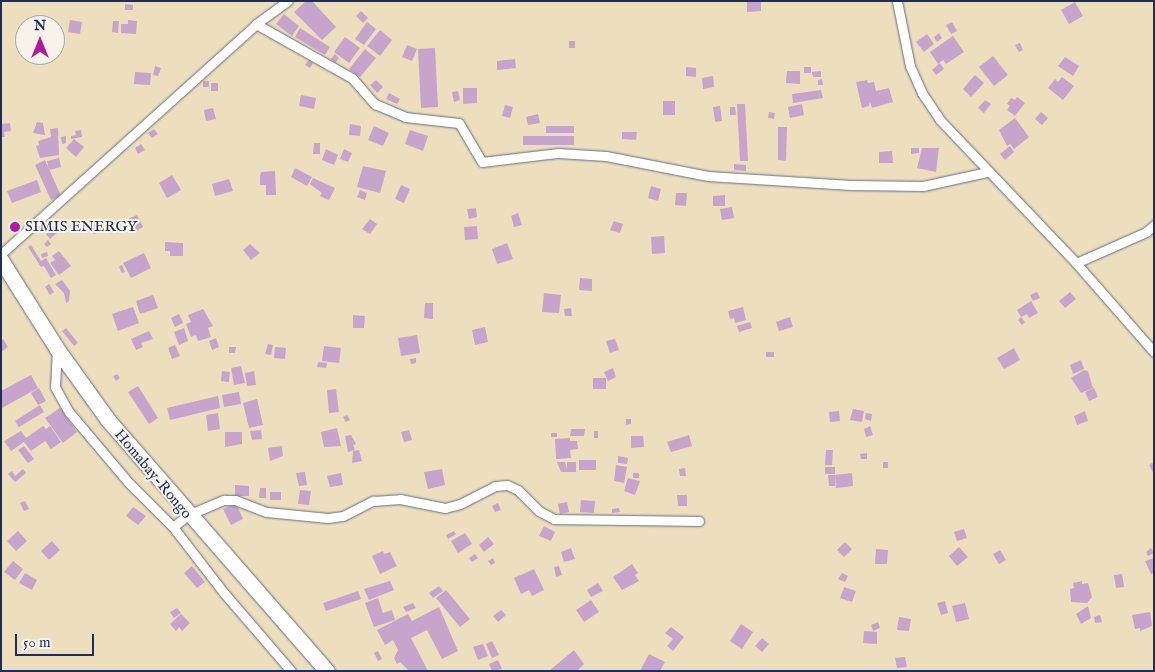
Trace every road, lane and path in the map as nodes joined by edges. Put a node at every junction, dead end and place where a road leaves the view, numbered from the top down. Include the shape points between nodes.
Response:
1 (288, 1) edge
2 (897, 1) edge
3 (256, 24) junction
4 (988, 172) junction
5 (1154, 225) edge
6 (1, 254) edge
7 (1, 260) edge
8 (1076, 263) junction
9 (57, 349) junction
10 (1154, 352) edge
11 (188, 514) junction
12 (699, 521) dead end
13 (173, 527) junction
14 (291, 671) edge
15 (327, 671) edge

1 - 3 street
2 - 4 street via 910,66 922,93 940,120
3 - 4 street via 352,78 375,104 405,117 459,123 482,162 558,153 606,156 708,176 851,185 923,186
3 - 6 street
4 - 8 street
5 - 8 street via 1146,232
7 - 9 highway, Homabay-Rongo
8 - 10 street
9 - 11 highway, Homabay-Rongo via 80,385
9 - 13 street via 55,387 69,412 129,483
11 - 12 street via 224,500 235,500 267,512 328,518 343,516 373,501 391,500 444,508 460,504 495,486 507,485 554,519
11 - 13 street
11 - 15 highway, Homabay-Rongo
13 - 14 street

